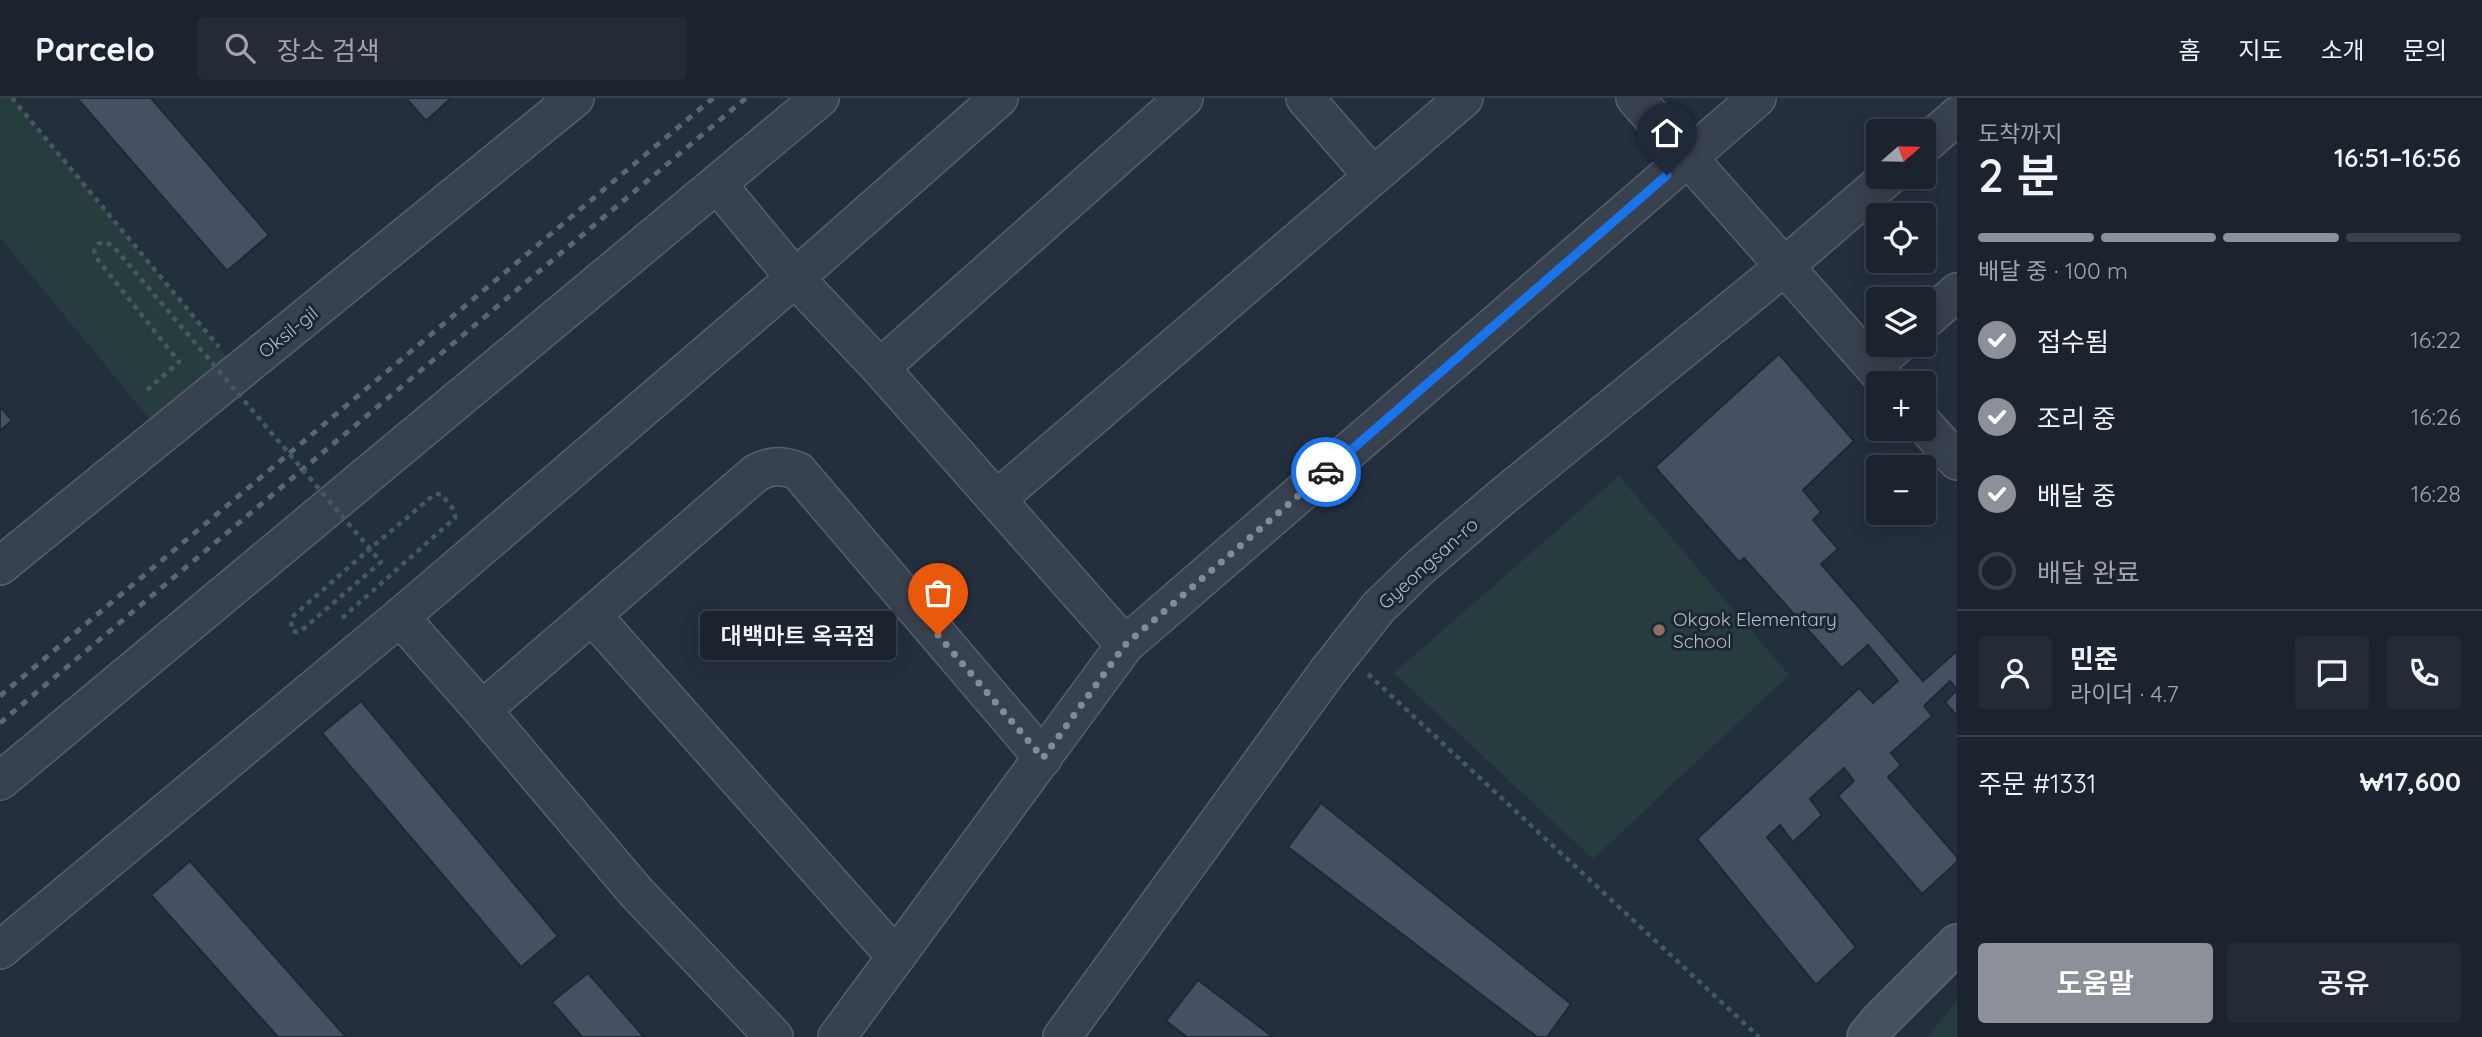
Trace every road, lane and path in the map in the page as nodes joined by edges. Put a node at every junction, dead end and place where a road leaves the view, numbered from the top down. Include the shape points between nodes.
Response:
1 (12, 98) edge
2 (575, 98) edge
3 (820, 98) edge
4 (999, 98) edge
5 (1184, 98) edge
6 (1305, 98) edge
7 (1464, 98) edge
8 (1636, 98) edge
9 (1757, 98) edge
10 (1957, 116) edge
11 (1936, 135) edge
12 (1688, 157) junction
13 (1373, 176) junction
14 (717, 184) junction
15 (1874, 189) edge
16 (1785, 266) junction
17 (795, 278) junction
18 (1957, 292) edge
19 (1936, 311) edge
20 (1886, 365) edge
21 (880, 368) junction
22 (240, 372) junction
23 (147, 390) dead end
24 (1936, 438) edge
25 (1957, 461) edge
26 (997, 499) junction
27 (0, 566) edge
28 (592, 615) junction
29 (400, 617) junction
30 (335, 624) dead end
31 (1125, 645) junction
32 (1344, 652) junction
33 (482, 710) junction
34 (1043, 758) junction
35 (0, 781) edge
36 (1957, 944) edge
37 (0, 950) edge
38 (896, 957) junction
39 (774, 1037) edge
40 (837, 1037) edge
41 (1062, 1037) edge
42 (1759, 1037) edge
43 (1867, 1037) edge

1 - 22 path
2 - 22 street, Oksil-gil
3 - 14 street
4 - 17 street
5 - 21 street
6 - 13 street
7 - 13 street
8 - 12 street
9 - 12 street
10 - 11 street
12 - 16 street
12 - 31 street
13 - 26 street
14 - 17 street
14 - 35 street
15 - 16 street, Gyeongsan-ro
16 - 20 street
16 - 32 street, Gyeongsan-ro via 1419,568 1378,608
17 - 21 street
17 - 29 street
18 - 19 street
21 - 26 street
22 - 27 street, Oksil-gil
23 - 30 path, bridge via 179,362 97,260 94,251 98,244 113,246 354,531 363,541 372,552 381,562 296,632 291,629 292,617 365,554 374,545 435,494 442,494 455,518
24 - 25 street
26 - 31 street
28 - 33 street
28 - 34 street via 756,472 784,465 798,471
28 - 38 street
29 - 33 street
29 - 37 street
31 - 34 street
32 - 41 street, Gyeongsan-ro
32 - 42 path
33 - 39 street via 636,892
34 - 38 street
36 - 43 street
38 - 40 street

